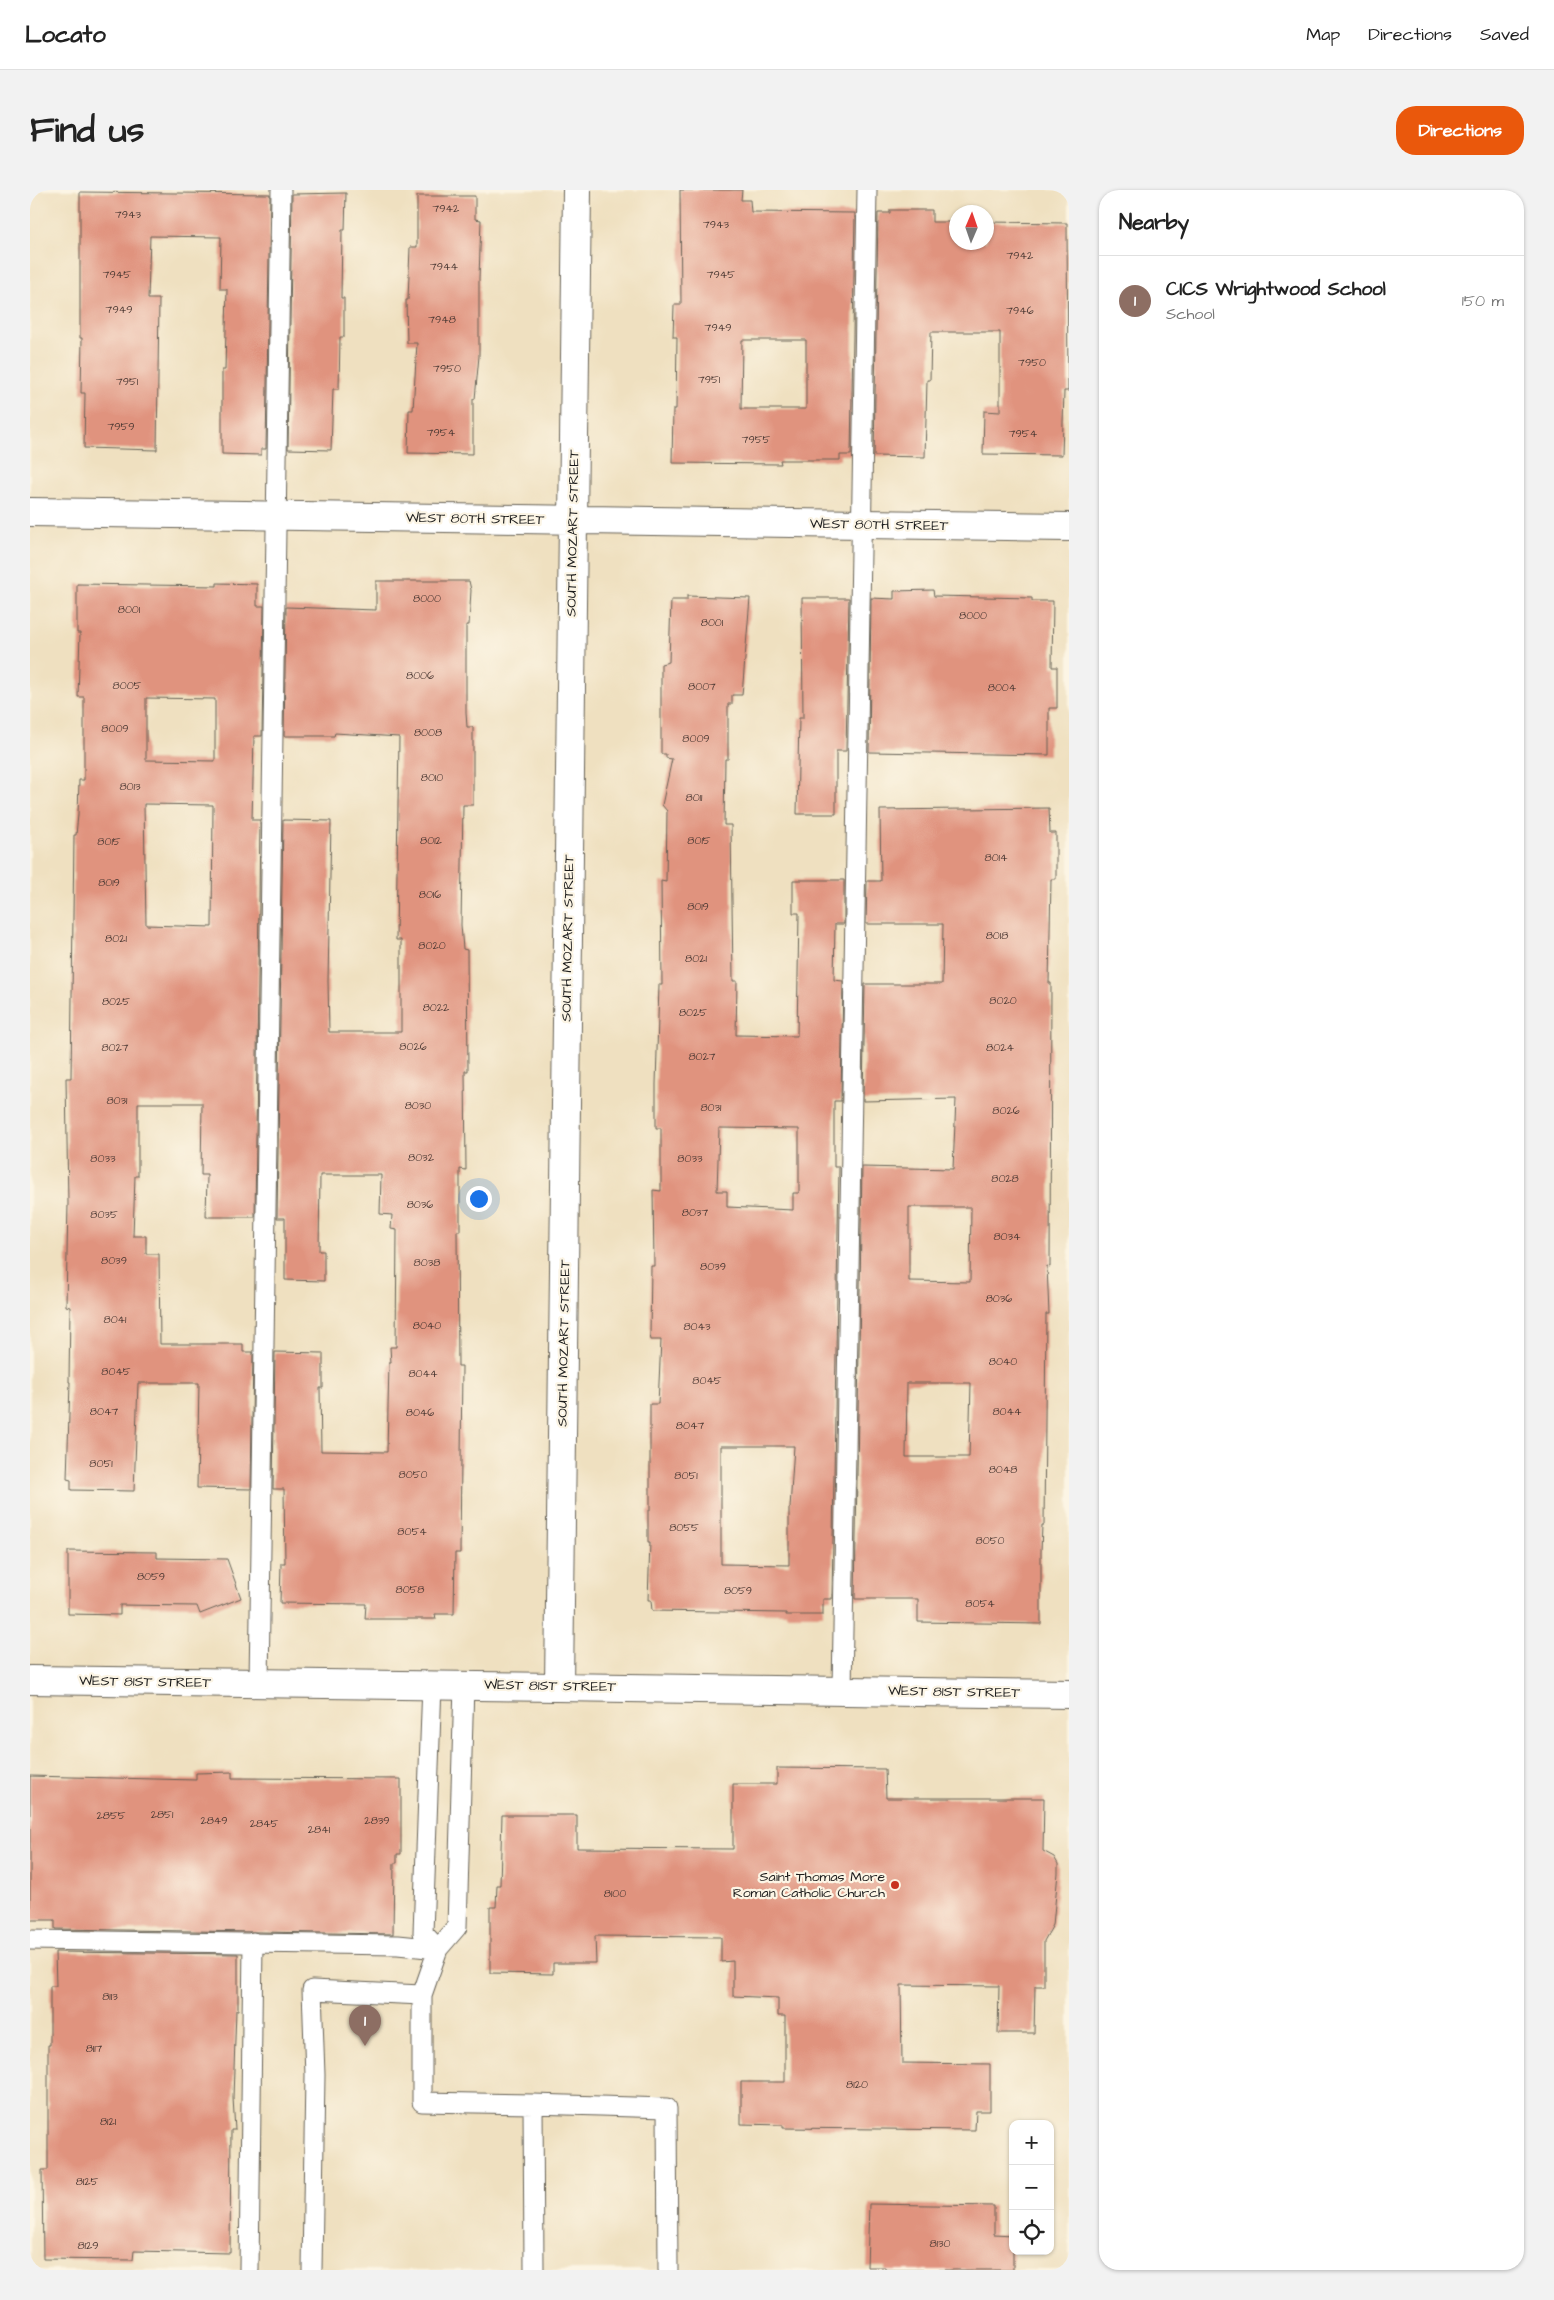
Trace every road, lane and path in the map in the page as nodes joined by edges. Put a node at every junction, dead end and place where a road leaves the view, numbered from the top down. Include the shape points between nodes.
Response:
1 (281, 190) edge
2 (577, 190) edge
3 (867, 190) edge
4 (30, 512) edge
5 (277, 516) junction
6 (573, 520) junction
7 (861, 524) junction
8 (1069, 527) edge
9 (30, 1680) edge
10 (259, 1683) junction
11 (432, 1684) junction
12 (464, 1685) junction
13 (559, 1686) junction
14 (842, 1690) junction
15 (1069, 1694) edge
16 (30, 1940) edge
17 (253, 1942) junction
18 (438, 1949) junction
19 (422, 1995) junction
20 (533, 2104) junction
21 (249, 2270) edge
22 (312, 2270) edge
23 (534, 2270) edge
24 (668, 2270) edge

1 - 5 lane
2 - 6 street, SOUTH MOZART STREET
3 - 7 lane
4 - 5 street, WEST 80TH STREET
5 - 6 street, WEST 80TH STREET
5 - 10 lane
6 - 7 street, WEST 80TH STREET
6 - 13 street, SOUTH MOZART STREET
7 - 8 street, WEST 80TH STREET
7 - 14 lane
9 - 10 street, WEST 81ST STREET
10 - 11 street, WEST 81ST STREET
11 - 12 street, WEST 81ST STREET
11 - 18 lane via 423,1933
12 - 13 street, WEST 81ST STREET
12 - 18 lane via 457,1927
13 - 14 street, WEST 81ST STREET
14 - 15 street, WEST 81ST STREET
16 - 17 lane
17 - 18 lane
17 - 21 lane
18 - 19 lane
19 - 20 lane via 422,2102
19 - 22 lane via 312,1990
20 - 23 lane
20 - 24 lane via 666,2108

